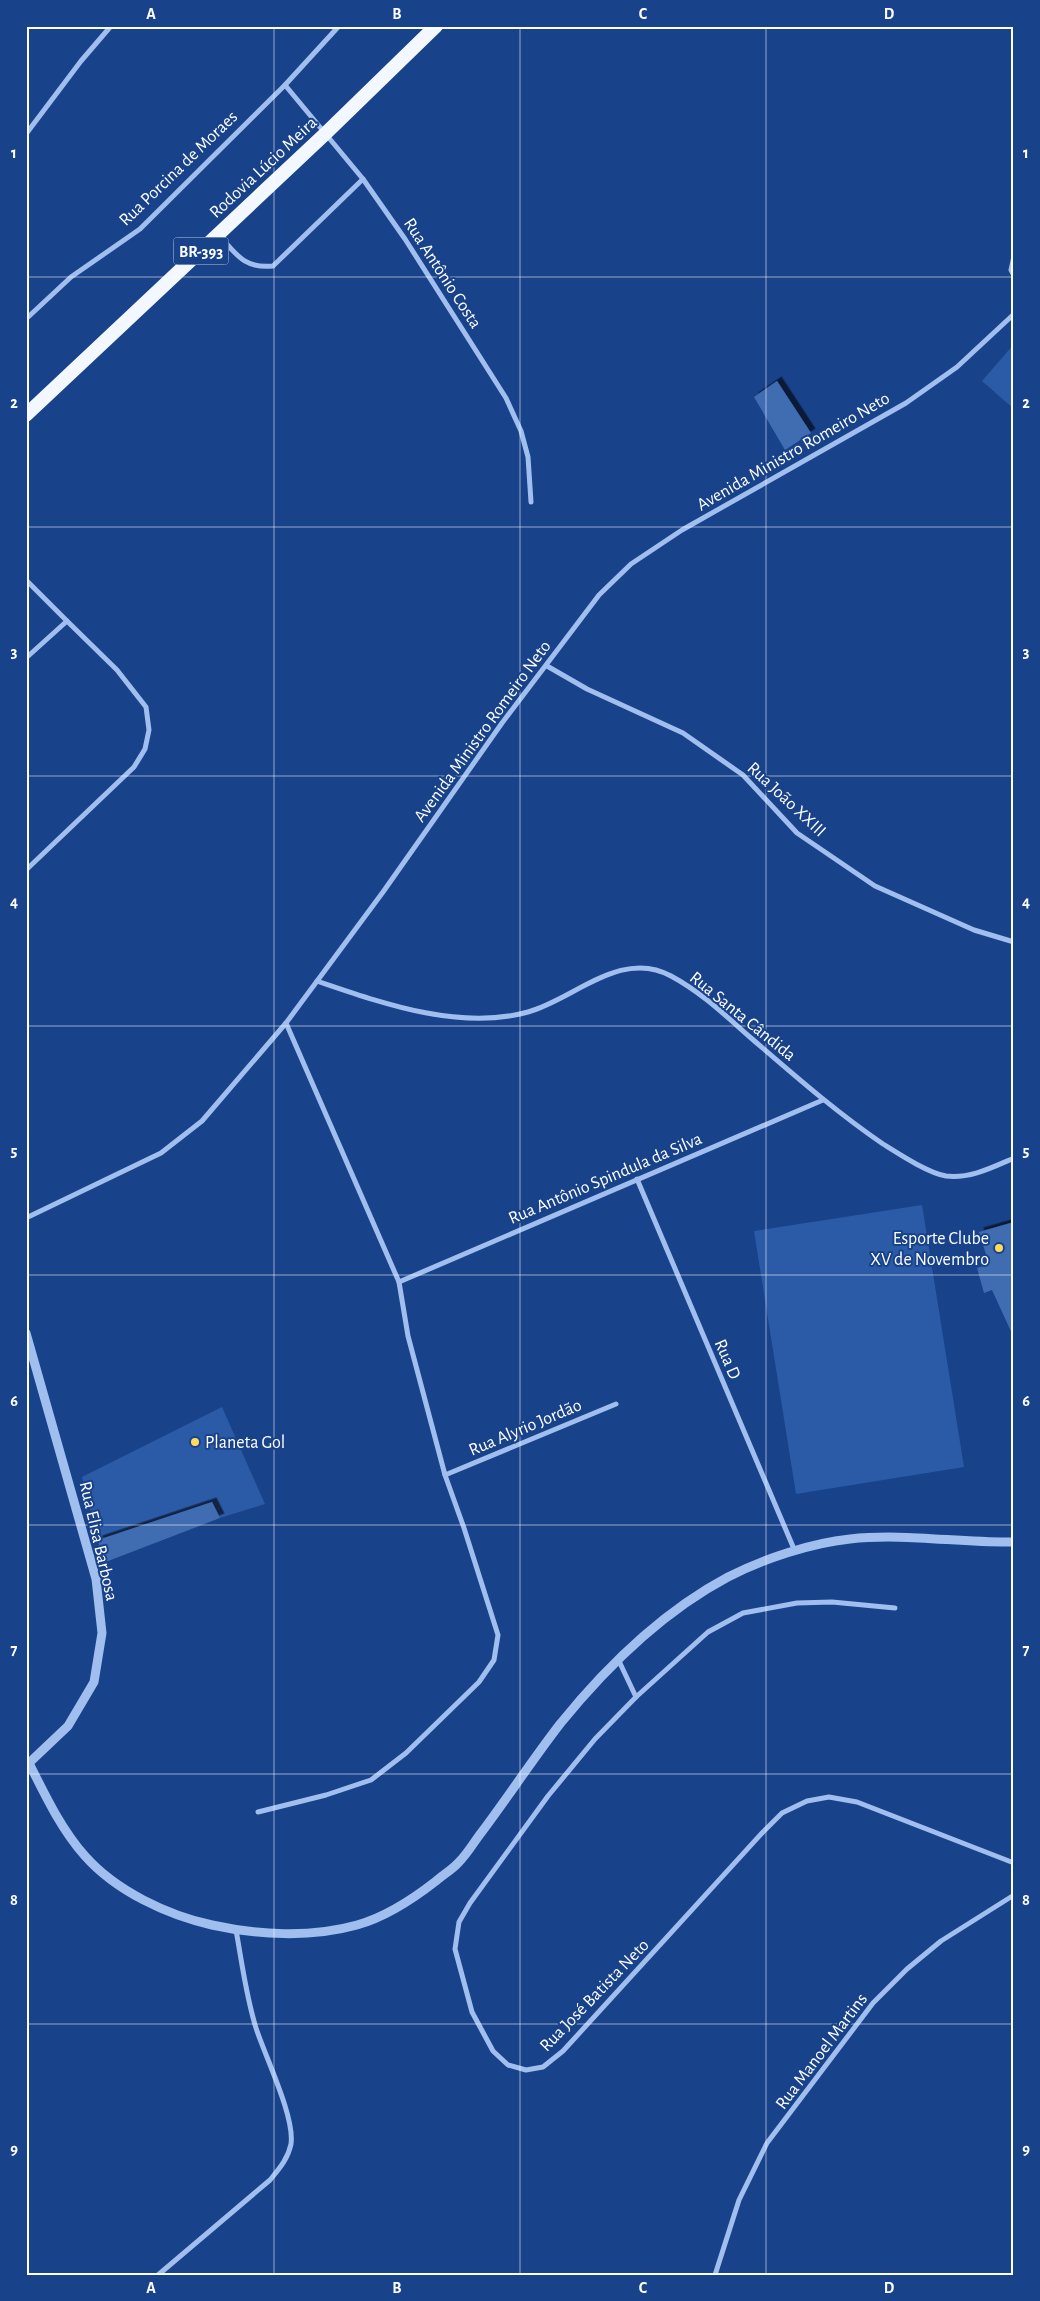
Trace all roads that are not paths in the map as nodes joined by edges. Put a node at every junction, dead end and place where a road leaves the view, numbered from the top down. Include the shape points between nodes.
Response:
1 (111, 26) edge
2 (339, 26) edge
3 (436, 26) edge
4 (285, 85) junction
5 (26, 134) edge
6 (325, 134) junction
7 (363, 179) junction
8 (219, 234) junction
9 (1014, 256) edge
10 (1014, 276) edge
11 (1014, 314) edge
12 (26, 319) edge
13 (26, 415) edge
14 (530, 502) dead end
15 (26, 580) edge
16 (67, 621) junction
17 (26, 658) edge
18 (547, 666) junction
19 (1014, 816) edge
20 (1014, 820) edge
21 (26, 870) edge
22 (1014, 942) edge
23 (317, 981) junction
24 (286, 1023) junction
25 (823, 1100) junction
26 (1014, 1158) edge
27 (637, 1179) junction
28 (26, 1218) edge
29 (399, 1282) junction
30 (26, 1333) edge
31 (616, 1404) dead end
32 (445, 1475) junction
33 (1014, 1542) edge
34 (794, 1549) junction
35 (895, 1608) dead end
36 (618, 1659) junction
37 (636, 1697) junction
38 (27, 1762) edge
39 (258, 1812) dead end
40 (1014, 1863) edge
41 (1014, 1895) edge
42 (236, 1930) junction
43 (158, 2275) edge
44 (715, 2275) edge

1 - 5 street
2 - 4 street, Rua Porcina de Moraes
3 - 6 highway, Rodovia Lúcio Meira / BR-393
4 - 6 street, Rua Antônio Costa
4 - 12 street, Rua Porcina de Moraes via 140,229 71,277
6 - 7 street, Rua Antônio Costa
6 - 8 highway, Rodovia Lúcio Meira / BR-393
7 - 8 street via 273,266 252,265 240,258
7 - 14 street, Rua Antônio Costa via 506,398 521,430 528,457
8 - 13 highway, Rodovia Lúcio Meira / BR-393
9 - 10 street
11 - 18 street, Avenida Ministro Romeiro Neto via 957,367 906,402 682,530 631,564 600,595
15 - 16 street
16 - 17 street
16 - 21 street via 117,670 146,707 148,730 144,749 134,767
18 - 22 street, Rua João XXIII via 587,689 683,733 743,776 797,832 875,886 974,930
18 - 23 street, Avenida Ministro Romeiro Neto via 502,723
19 - 20 street
23 - 24 street, Avenida Ministro Romeiro Neto
23 - 25 street, Rua Santa Cândida via 361,996 439,1014 492,1018 529,1012 611,972 641,968 669,974 702,996
24 - 28 street, Avenida Ministro Romeiro Neto via 202,1121 161,1153
24 - 29 street
25 - 26 street, Rua Santa Cândida via 905,1159 945,1176 968,1175
25 - 27 street, Rua Antônio Spindula da Silva
27 - 29 street, Rua Antônio Spindula da Silva
27 - 34 street, Rua D
29 - 32 street via 408,1336
30 - 38 street, Rua Elisa Barbosa via 96,1579 102,1633 94,1682 68,1726
31 - 32 street, Rua Alyrio Jordão
32 - 39 street via 498,1635 494,1660 479,1682 406,1753 371,1780
33 - 34 street via 849,1539
34 - 36 street via 729,1576 675,1610
35 - 37 street, Rua José Batista Neto via 832,1602 797,1603 743,1613 708,1632
36 - 37 street
36 - 42 street via 558,1726 459,1863 410,1901 358,1925 313,1933
37 - 40 street, Rua José Batista Neto via 595,1739 548,1796 470,1902 459,1922 455,1949 472,2012 493,2052 508,2065 526,2070 543,2067 563,2051 763,1832 782,1814 807,1801 829,1797 857,1802
38 - 42 street via 52,1810 86,1857 122,1888 162,1909
41 - 44 street, Rua Manoel Martins via 941,1941 873,2003 767,2143 738,2200
42 - 43 street via 256,2027 290,2118 291,2143 285,2162 270,2180

